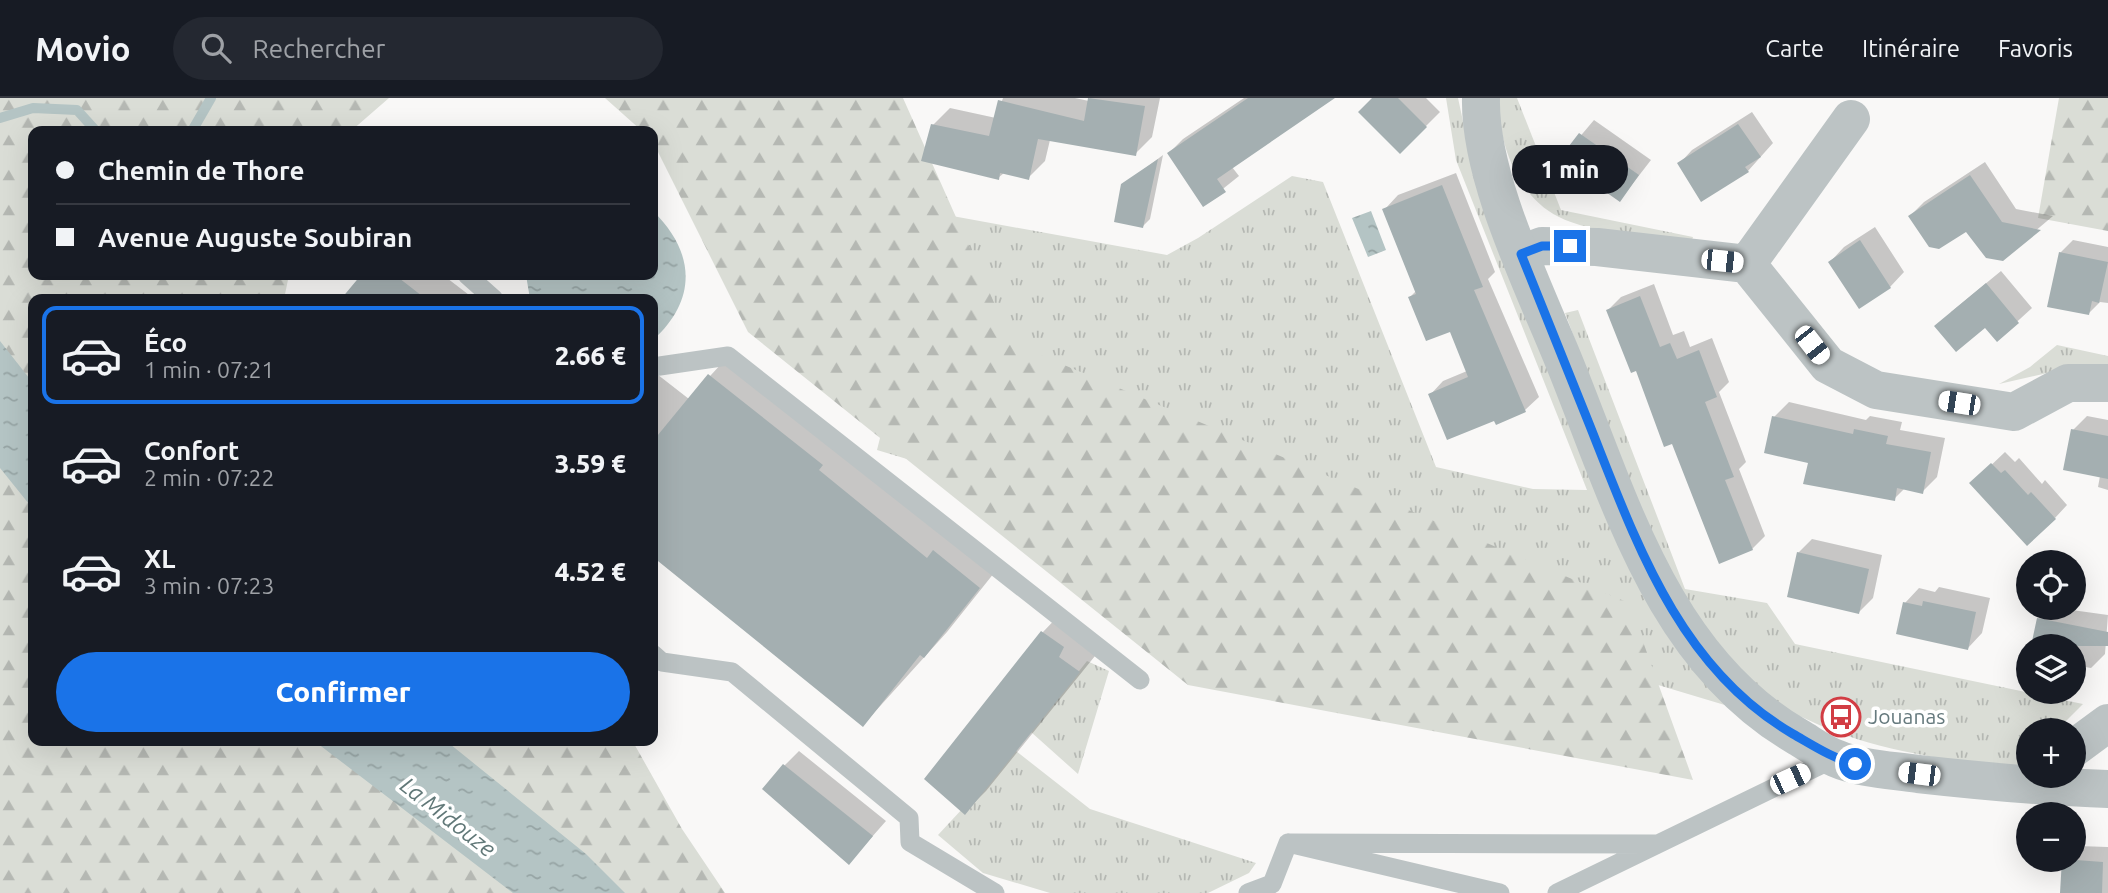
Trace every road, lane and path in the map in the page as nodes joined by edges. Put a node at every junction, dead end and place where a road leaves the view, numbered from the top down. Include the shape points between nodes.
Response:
1 (1480, 98) edge
2 (1851, 119) dead end
3 (1521, 254) junction
4 (1747, 264) junction
5 (473, 280) edge
6 (488, 294) edge
7 (658, 366) edge
8 (2108, 383) edge
9 (658, 658) edge
10 (1140, 680) dead end
11 (2108, 723) edge
12 (2086, 739) edge
13 (1835, 758) junction
14 (2016, 778) edge
15 (2086, 786) edge
16 (2108, 789) edge
17 (1288, 843) junction
18 (1655, 844) junction
19 (995, 893) edge
20 (1248, 893) edge
21 (1500, 893) edge
22 (1558, 893) edge

1 - 3 street via 1488,163
2 - 4 street
3 - 4 street via 1542,246 1597,247
3 - 13 street via 1628,522 1669,608 1703,657 1744,700
4 - 8 street via 1828,365 1876,390 2014,412 2068,383
5 - 6 lane
7 - 10 lane via 728,356
9 - 19 lane via 732,673 909,818 910,842
11 - 12 street
13 - 14 street via 1875,769
13 - 18 lane
15 - 16 street
17 - 18 lane
17 - 20 lane via 1272,884
17 - 21 lane
18 - 22 lane

